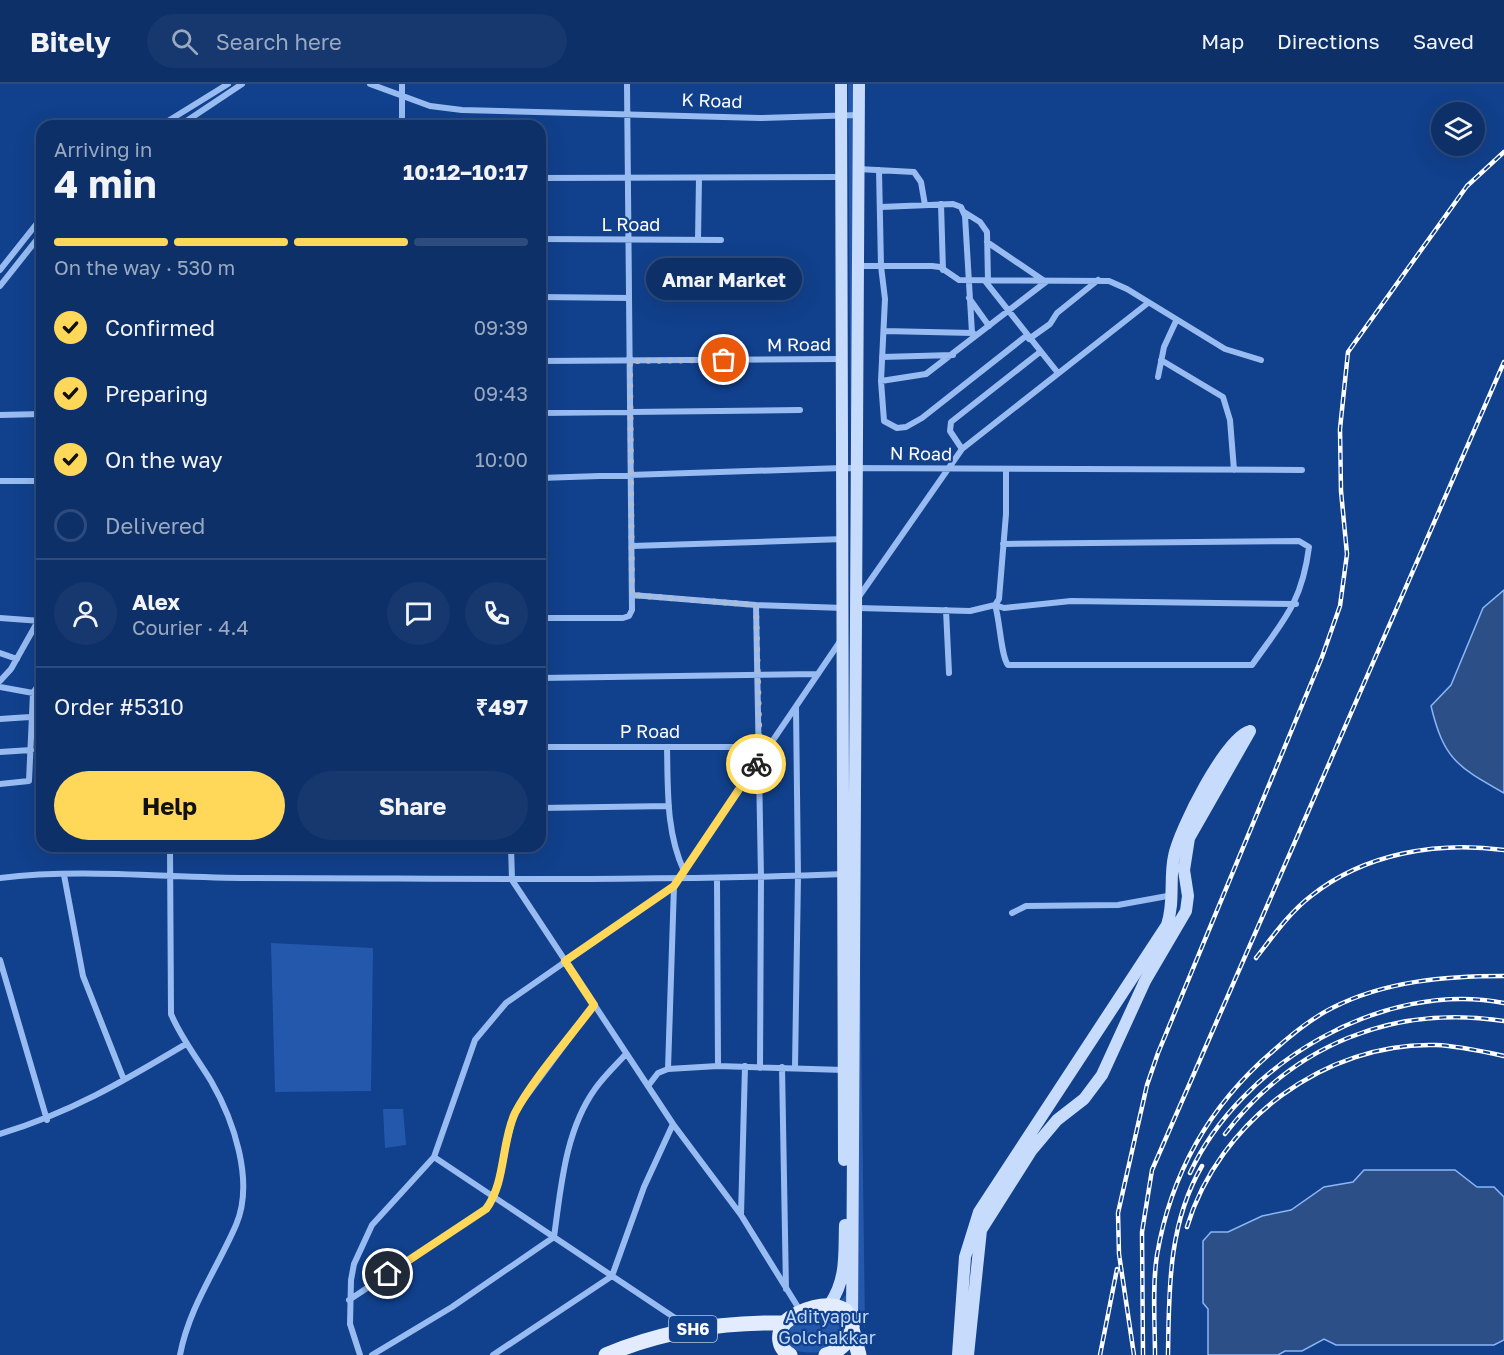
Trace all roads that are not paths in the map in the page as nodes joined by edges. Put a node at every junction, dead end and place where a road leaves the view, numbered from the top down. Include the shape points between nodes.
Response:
1 (228, 84) edge
2 (242, 84) edge
3 (370, 84) edge
4 (402, 84) edge
5 (627, 84) edge
6 (841, 84) edge
7 (859, 84) edge
8 (403, 98) junction
9 (627, 113) junction
10 (841, 114) junction
11 (859, 115) junction
12 (170, 120) edge
13 (188, 120) edge
14 (402, 120) edge
15 (858, 169) junction
16 (879, 170) junction
17 (627, 177) junction
18 (842, 177) junction
19 (546, 178) edge
20 (699, 178) junction
21 (941, 204) junction
22 (925, 205) junction
23 (881, 207) junction
24 (964, 212) junction
25 (36, 225) edge
26 (546, 239) edge
27 (36, 240) edge
28 (629, 240) junction
29 (698, 240) junction
30 (721, 240) dead end
31 (987, 242) junction
32 (857, 266) junction
33 (881, 266) junction
34 (0, 270) edge
35 (943, 270) junction
36 (967, 280) junction
37 (1046, 280) junction
38 (1098, 280) junction
39 (987, 281) junction
40 (0, 285) edge
41 (546, 297) edge
42 (969, 297) junction
43 (629, 298) junction
44 (1148, 303) junction
45 (1007, 311) junction
46 (1176, 321) junction
47 (989, 326) junction
48 (884, 331) junction
49 (975, 333) junction
50 (1028, 338) junction
51 (1040, 352) junction
52 (953, 355) junction
53 (882, 357) junction
54 (841, 359) junction
55 (1161, 360) junction
56 (1261, 360) dead end
57 (546, 361) edge
58 (630, 361) junction
59 (1058, 373) junction
60 (1158, 377) dead end
61 (881, 381) junction
62 (800, 410) dead end
63 (631, 411) junction
64 (546, 413) edge
65 (36, 414) edge
66 (0, 415) edge
67 (962, 449) junction
68 (843, 468) junction
69 (857, 468) junction
70 (947, 470) junction
71 (1006, 470) junction
72 (1234, 470) junction
73 (1302, 470) dead end
74 (631, 475) junction
75 (546, 478) edge
76 (0, 480) edge
77 (36, 481) edge
78 (857, 538) junction
79 (843, 539) junction
80 (1003, 544) junction
81 (632, 546) junction
82 (632, 595) junction
83 (858, 603) junction
84 (1296, 604) junction
85 (756, 605) junction
86 (995, 605) junction
87 (844, 608) junction
88 (946, 610) junction
89 (0, 618) edge
90 (546, 618) edge
91 (36, 621) edge
92 (36, 628) edge
93 (844, 636) junction
94 (0, 653) edge
95 (17, 659) junction
96 (949, 673) dead end
97 (758, 674) junction
98 (818, 674) junction
99 (546, 678) edge
100 (0, 681) edge
101 (0, 687) edge
102 (36, 689) edge
103 (33, 693) junction
104 (796, 706) junction
105 (30, 717) junction
106 (0, 719) edge
107 (546, 747) edge
108 (667, 747) junction
109 (760, 747) junction
110 (31, 750) junction
111 (0, 752) edge
112 (760, 758) junction
113 (0, 784) edge
114 (669, 806) junction
115 (546, 808) edge
116 (170, 852) edge
117 (511, 852) edge
118 (684, 871) junction
119 (850, 874) junction
120 (64, 875) junction
121 (798, 876) junction
122 (761, 877) junction
123 (170, 878) junction
124 (512, 878) junction
125 (679, 878) junction
126 (717, 878) junction
127 (0, 879) edge
128 (674, 886) junction
129 (1173, 895) junction
130 (1012, 913) dead end
131 (0, 960) edge
132 (565, 961) junction
133 (594, 1005) junction
134 (186, 1044) junction
135 (627, 1054) junction
136 (718, 1066) junction
137 (745, 1066) junction
138 (782, 1067) junction
139 (760, 1068) junction
140 (795, 1068) junction
141 (668, 1069) junction
142 (848, 1069) junction
143 (124, 1080) junction
144 (648, 1086) junction
145 (47, 1120) junction
146 (674, 1124) junction
147 (0, 1134) edge
148 (434, 1157) junction
149 (495, 1197) junction
150 (741, 1215) junction
151 (554, 1237) junction
152 (971, 1257) junction
153 (612, 1276) junction
154 (786, 1290) junction
155 (350, 1300) junction
156 (830, 1304) junction
157 (801, 1313) junction
158 (784, 1323) junction
159 (852, 1328) junction
160 (693, 1329) junction
161 (783, 1354) edge
162 (180, 1355) edge
163 (360, 1355) edge
164 (372, 1355) edge
165 (493, 1355) edge
166 (606, 1355) edge
167 (826, 1355) edge
168 (859, 1355) edge
169 (958, 1355) edge
170 (968, 1355) edge

1 - 12 street
2 - 13 street
3 - 8 street, K Road
4 - 8 street
5 - 9 street
6 - 10 street
7 - 11 street
8 - 9 street, K Road via 462,110
8 - 14 street
9 - 10 street, K Road via 760,118
9 - 17 street
10 - 11 street, K Road
10 - 18 street
11 - 15 street
15 - 16 street
15 - 32 street
16 - 22 street via 914,172 921,182
16 - 23 street
17 - 19 street
17 - 20 street
17 - 28 street
18 - 20 street
18 - 54 street
20 - 29 street
21 - 22 street
21 - 24 street via 958,205
21 - 35 street
22 - 23 street
23 - 33 street
24 - 31 street via 984,226
24 - 36 street
25 - 34 street
26 - 28 street, L Road
27 - 40 street
28 - 29 street, L Road
28 - 43 street
29 - 30 street, L Road
31 - 37 street
31 - 39 street
32 - 33 street
32 - 69 street
33 - 35 street via 932,266
33 - 48 street
35 - 36 street via 958,280
36 - 39 street
36 - 42 street
37 - 38 street
37 - 39 street
37 - 45 street
38 - 44 street via 1118,284
38 - 50 street via 1054,315 1050,324
39 - 45 street
41 - 43 street
42 - 47 street
42 - 49 street
43 - 58 street
44 - 46 street
44 - 59 street
45 - 47 street
45 - 50 street
46 - 55 street
46 - 56 street via 1225,349
47 - 49 street
48 - 49 street
48 - 53 street
49 - 52 street
50 - 51 street
50 - 61 street via 906,427 890,427 884,421
51 - 59 street
51 - 67 street via 951,422 950,431
52 - 53 street
52 - 61 street via 926,374
53 - 61 street
54 - 58 street, M Road
54 - 68 street
55 - 60 street
55 - 72 street via 1223,397 1230,420
57 - 58 street, M Road
58 - 63 street
59 - 67 street
62 - 63 street
63 - 64 street
63 - 74 street
65 - 66 street
67 - 70 street
68 - 69 street, N Road
68 - 74 street, N Road
68 - 79 street
69 - 70 street, N Road
69 - 78 street
70 - 71 street, N Road
70 - 83 street
71 - 72 street, N Road
71 - 80 street
72 - 73 street, N Road
74 - 75 street, N Road
74 - 81 street
76 - 77 street
78 - 79 street
78 - 83 street
79 - 81 street
79 - 87 street
80 - 84 street via 1299,541 1309,547
80 - 86 street via 999,599
81 - 82 street
82 - 85 street
82 - 90 street via 629,616
83 - 88 street
83 - 119 street
84 - 86 street via 1071,601 1004,608
84 - 86 street via 1252,664 1028,666 1004,661
85 - 87 street
85 - 97 street
86 - 88 street via 986,609
87 - 93 street
88 - 96 street
89 - 91 street
92 - 95 street
93 - 98 street
93 - 119 street
94 - 95 street
95 - 100 street
97 - 98 street
97 - 99 street
97 - 109 street
98 - 104 street
101 - 103 street
102 - 103 street
103 - 105 street
104 - 112 street
104 - 121 street
105 - 106 street
105 - 110 street
107 - 108 street, P Road
108 - 109 street, P Road
108 - 114 street
109 - 112 street
110 - 111 street
110 - 113 street via 29,781
112 - 118 street
112 - 122 street
114 - 115 street
114 - 118 street via 672,838
116 - 123 street
117 - 124 street
118 - 125 street
119 - 121 street
119 - 142 street
120 - 123 street
120 - 127 street
120 - 143 street via 83,976
121 - 122 street
121 - 140 street
122 - 126 street
122 - 139 street
123 - 124 street
123 - 134 street via 171,1014
124 - 125 street
124 - 132 street
125 - 126 street
125 - 128 street
126 - 136 street
128 - 132 street
128 - 141 street
129 - 130 street via 1118,905 1026,906
129 - 152 street via 1167,925 979,1212
129 - 152 street via 1174,857 1196,803 1230,745 1250,731 1190,838 1184,870 1186,911 1145,981 1102,1075 1084,1099 1057,1120 1030,1151 981,1230
131 - 145 street
132 - 133 street
132 - 148 street via 506,1003 475,1040
133 - 135 street
133 - 149 street via 516,1110 508,1130
134 - 143 street
134 - 162 street via 211,1081 229,1119 243,1185 238,1221 188,1323
135 - 144 street
135 - 151 street via 595,1089 571,1143
136 - 137 street
136 - 141 street
137 - 139 street
137 - 150 street
138 - 139 street
138 - 140 street
138 - 154 street
140 - 142 street
141 - 144 street via 658,1073
142 - 156 street via 843,1277
142 - 159 street
143 - 145 street
144 - 146 street
145 - 147 street
146 - 150 street
146 - 153 street via 644,1187
148 - 149 street
148 - 155 street via 372,1225 354,1264
149 - 151 street
149 - 155 street via 486,1209
150 - 154 street
151 - 153 street
151 - 164 street via 452,1307
152 - 169 street
152 - 170 street
153 - 160 street
153 - 165 street
154 - 157 street
155 - 163 street via 350,1324
156 - 157 main road
156 - 159 main road via 846,1311
157 - 158 main road
158 - 160 main road, SH6
158 - 161 main road via 780,1340
159 - 167 main road via 842,1348
159 - 168 main road
160 - 166 main road, SH6 via 648,1339

